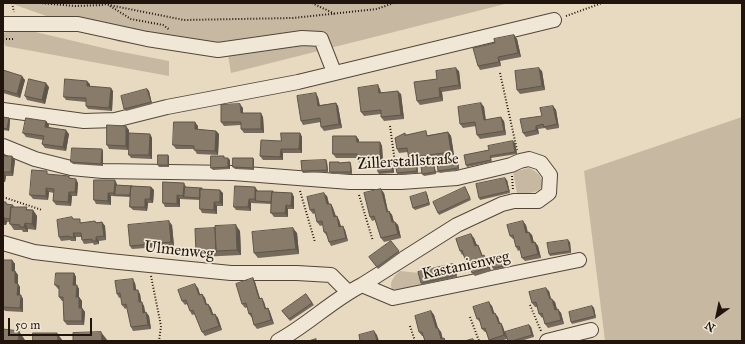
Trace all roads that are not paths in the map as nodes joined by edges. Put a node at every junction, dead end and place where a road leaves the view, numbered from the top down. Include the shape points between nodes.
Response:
1 (554, 20) road end
2 (3, 24) edge
3 (334, 72) junction
4 (3, 110) edge
5 (3, 146) edge
6 (3, 243) edge
7 (579, 260) dead end
8 (362, 285) junction
9 (348, 292) junction
10 (591, 330) dead end
11 (545, 337) edge
12 (278, 341) edge

1 - 3 street
2 - 3 street via 78,24 147,39 218,50 302,38 321,39
3 - 4 street via 298,82 167,107 115,120 84,121
5 - 8 street, Zillerstallstraße via 35,159 71,168 103,171 233,173 355,182 397,182 457,178 529,159 541,163 550,175 549,193 538,201 502,204 457,225
6 - 9 street, Ulmenweg via 34,252 231,274 331,275
7 - 8 street, Kastanienweg via 393,298
8 - 9 street, Zillerstallstraße
9 - 12 street, Zillerstallstraße via 296,332
10 - 11 street

